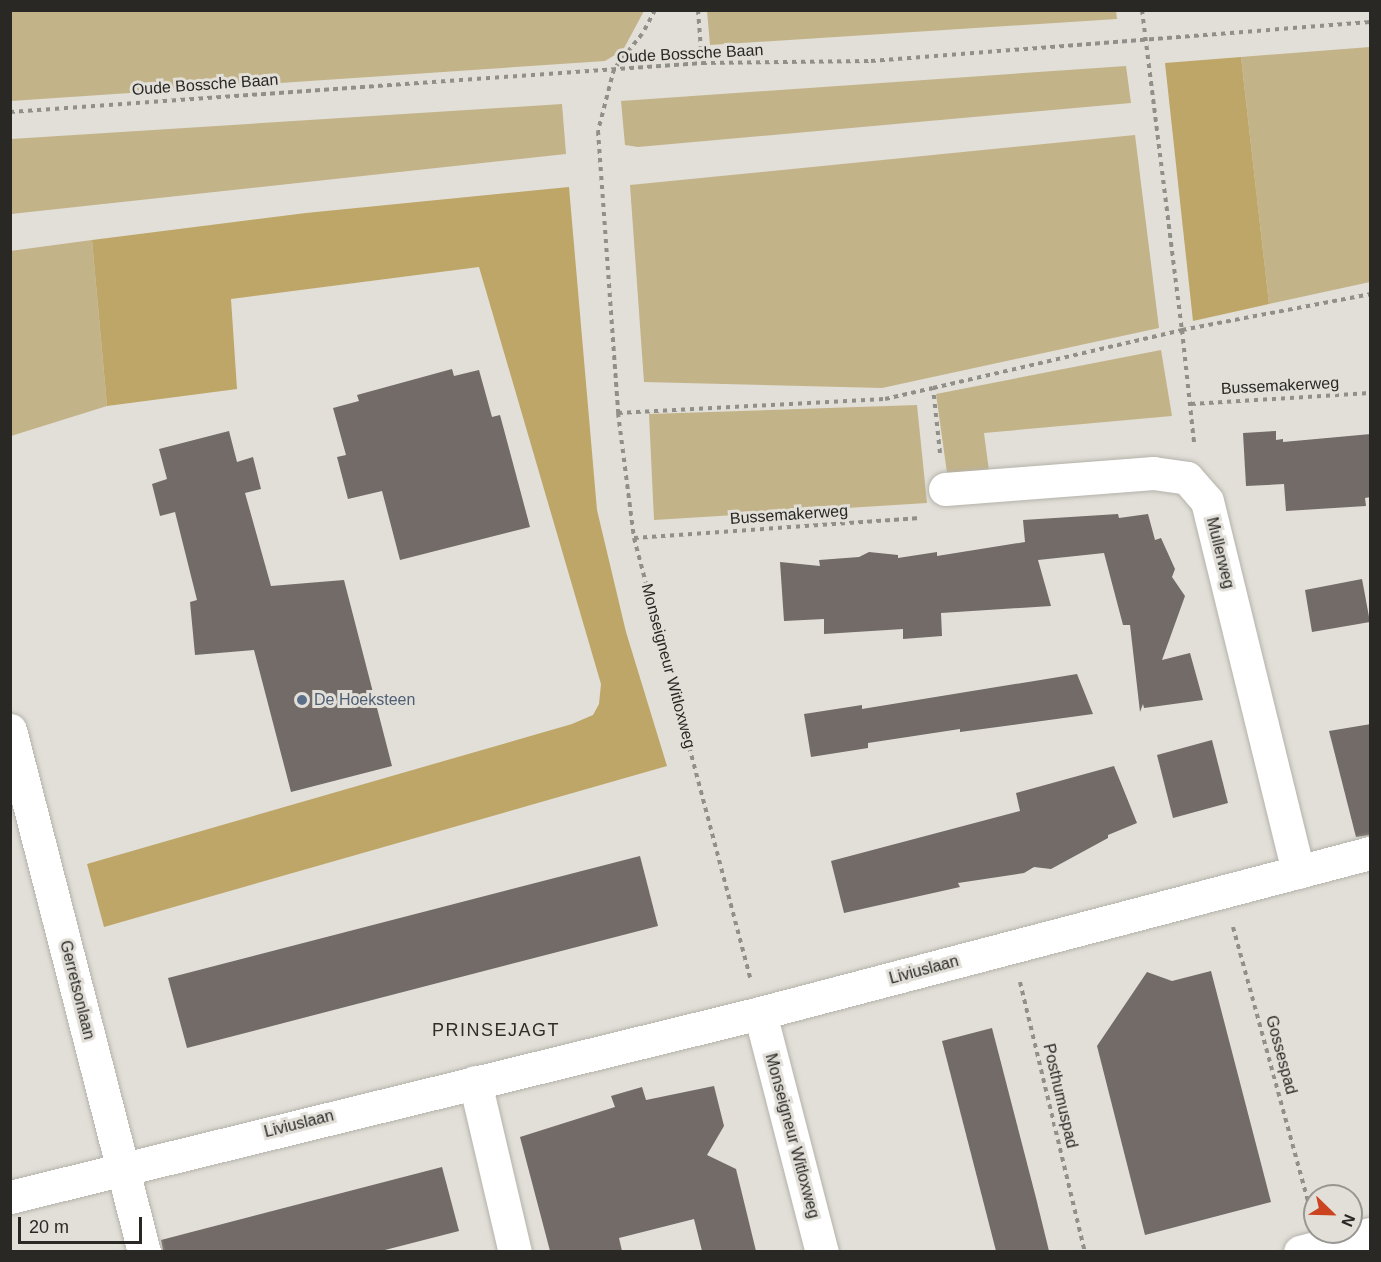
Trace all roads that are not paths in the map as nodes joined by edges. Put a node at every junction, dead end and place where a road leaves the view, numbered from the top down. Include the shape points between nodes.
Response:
1 (945, 502) road end
2 (10, 730) edge
3 (1371, 853) edge
4 (1299, 872) junction
5 (760, 1013) junction
6 (475, 1082) junction
7 (123, 1167) junction
8 (10, 1197) edge
9 (1371, 1234) edge
10 (144, 1251) edge
11 (515, 1251) edge
12 (822, 1251) edge
13 (1300, 1251) edge

1 - 4 street, Mullerweg via 1154,473 1187,478 1207,501
2 - 7 street, Gerretsonlaan
3 - 4 street, Liviuslaan
4 - 5 street, Liviuslaan
5 - 6 street, Liviuslaan
5 - 12 street, Monseigneur Witloxweg
6 - 7 street, Liviuslaan
6 - 11 street
7 - 8 street, Liviuslaan
7 - 10 street, Gerretsonlaan
9 - 13 street

